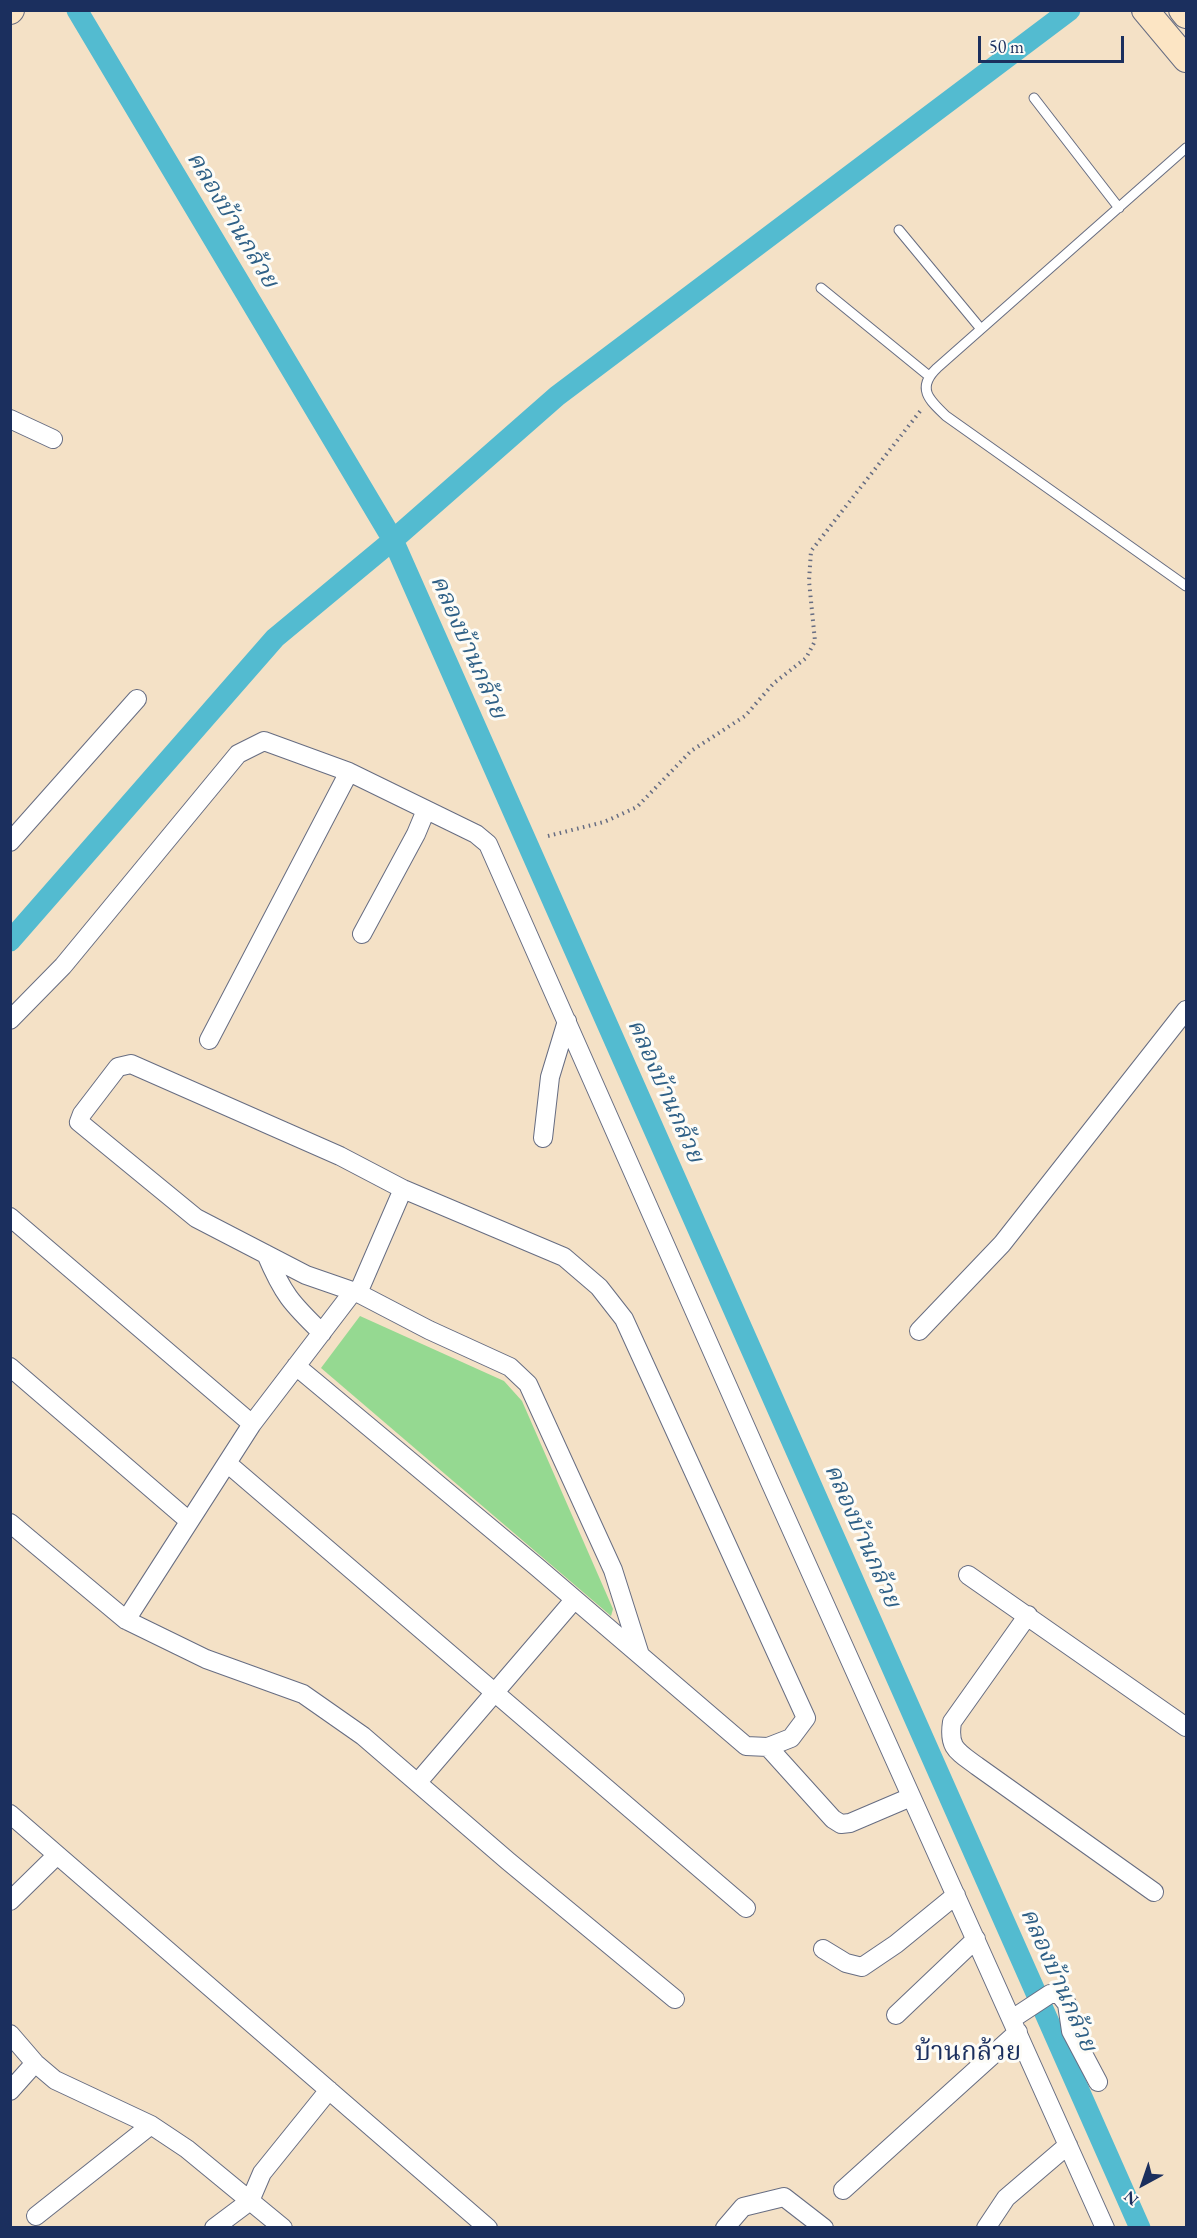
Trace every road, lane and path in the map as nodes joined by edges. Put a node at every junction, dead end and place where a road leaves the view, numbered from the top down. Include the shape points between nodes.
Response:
1 (1144, 10) edge
2 (1182, 10) edge
3 (1186, 15) edge
4 (1186, 59) edge
5 (1034, 98) dead end
6 (1186, 148) edge
7 (1119, 208) junction
8 (899, 230) dead end
9 (821, 288) dead end
10 (981, 329) junction
11 (928, 376) junction
12 (928, 399) junction
13 (10, 419) edge
14 (53, 439) dead end
15 (1186, 586) edge
16 (136, 699) dead end
17 (349, 772) junction
18 (426, 810) junction
19 (17, 821) edge
20 (548, 836) dead end
21 (10, 842) edge
22 (362, 934) dead end
23 (1186, 1010) edge
24 (10, 1020) edge
25 (567, 1021) junction
26 (209, 1040) dead end
27 (543, 1138) dead end
28 (403, 1189) junction
29 (10, 1217) edge
30 (266, 1254) junction
31 (355, 1293) junction
32 (919, 1331) dead end
33 (322, 1333) junction
34 (296, 1366) junction
35 (10, 1367) edge
36 (252, 1424) junction
37 (227, 1463) junction
38 (189, 1521) junction
39 (10, 1522) edge
40 (968, 1575) dead end
41 (574, 1600) junction
42 (1028, 1615) junction
43 (126, 1620) junction
44 (640, 1655) junction
45 (494, 1692) junction
46 (1186, 1727) edge
47 (768, 1747) junction
48 (418, 1782) junction
49 (911, 1797) junction
50 (10, 1814) edge
51 (57, 1855) junction
52 (1154, 1892) dead end
53 (956, 1895) junction
54 (10, 1901) edge
55 (746, 1908) dead end
56 (976, 1939) junction
57 (824, 1949) dead end
58 (675, 1999) dead end
59 (896, 2015) dead end
60 (1019, 2020) junction
61 (10, 2034) edge
62 (35, 2064) junction
63 (1098, 2082) dead end
64 (329, 2090) junction
65 (10, 2091) edge
66 (151, 2125) junction
67 (1068, 2145) junction
68 (843, 2190) dead end
69 (250, 2201) junction
70 (36, 2216) dead end
71 (214, 2228) edge
72 (283, 2228) edge
73 (488, 2228) edge
74 (725, 2228) edge
75 (825, 2228) edge
76 (986, 2228) edge
77 (1105, 2228) edge

1 - 4 street
2 - 3 street
5 - 7 lane
6 - 7 lane
7 - 10 lane
8 - 10 lane
9 - 11 lane
10 - 11 lane
11 - 12 lane
12 - 15 lane via 946,417
12 - 20 path via 813,546 809,571 815,641 806,658 774,683 745,716 691,751 637,807 604,822
13 - 14 street
16 - 19 street
17 - 18 street
17 - 24 street via 264,741 238,754 63,966
17 - 26 street
18 - 22 street
18 - 25 street via 488,844
19 - 21 street
23 - 32 street via 1002,1244
25 - 27 street via 550,1077
25 - 49 street
28 - 30 street via 248,1114 131,1064 118,1067 82,1114 82,1126 196,1218
28 - 31 street
28 - 47 street via 564,1257 599,1287 624,1319 806,1718 791,1738
29 - 36 street
30 - 31 street via 306,1275
30 - 33 street via 280,1288 295,1309
31 - 33 street
31 - 44 street via 510,1367 528,1384 613,1570
33 - 34 street
34 - 36 street
34 - 41 street
35 - 38 street
36 - 37 street
37 - 38 street
37 - 45 street
38 - 43 street
39 - 43 street
40 - 42 street
41 - 44 street
41 - 45 street
42 - 46 street
42 - 52 street via 952,1722 950,1738 956,1750 977,1766
43 - 48 street via 206,1659 303,1694 363,1736
44 - 47 street via 746,1746
45 - 48 street
45 - 55 street
47 - 49 street via 841,1824
48 - 58 street
49 - 53 street
50 - 51 street
51 - 54 street
51 - 64 street
53 - 56 street
53 - 57 street via 862,1967 846,1963
56 - 59 street
56 - 60 street
60 - 63 street via 1050,1994 1059,1994 1067,2004 1071,2031
60 - 67 street
60 - 68 street
61 - 62 street
62 - 65 street
62 - 66 street via 75,2091
64 - 69 street via 262,2173
64 - 73 street
66 - 69 street
66 - 70 street
67 - 76 street via 1006,2199
67 - 77 street
69 - 71 street
69 - 72 street
74 - 75 street via 742,2207 783,2198

